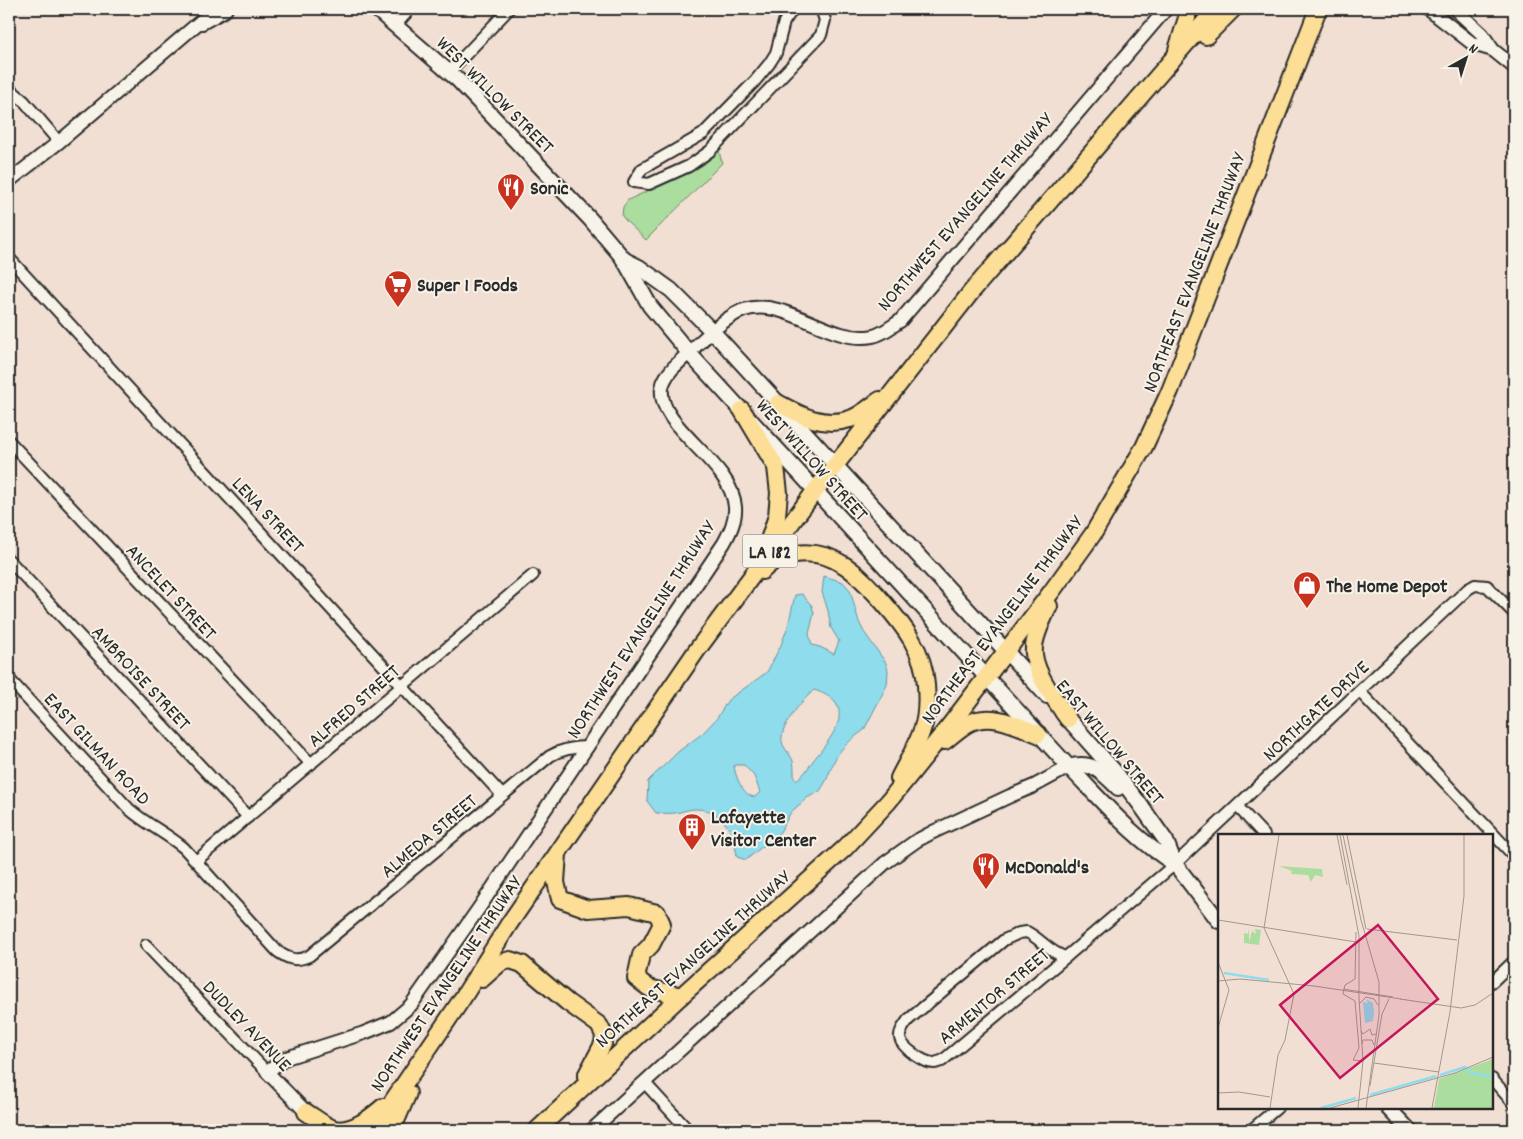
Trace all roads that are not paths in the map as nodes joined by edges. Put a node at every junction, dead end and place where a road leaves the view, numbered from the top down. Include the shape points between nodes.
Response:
1 (214, 9) edge
2 (226, 9) edge
3 (376, 9) edge
4 (410, 9) edge
5 (510, 9) edge
6 (793, 9) edge
7 (821, 9) edge
8 (1166, 9) edge
9 (1187, 9) edge
10 (1216, 9) edge
11 (1233, 9) edge
12 (1318, 9) edge
13 (1326, 9) edge
14 (1428, 9) edge
15 (1455, 9) edge
16 (202, 22) junction
17 (396, 25) junction
18 (1307, 38) junction
19 (1493, 50) junction
20 (1175, 56) junction
21 (1514, 67) edge
22 (450, 72) junction
23 (755, 81) junction
24 (9, 88) edge
25 (767, 91) junction
26 (1105, 137) junction
27 (59, 142) junction
28 (689, 143) junction
29 (699, 160) junction
30 (9, 181) edge
31 (9, 258) edge
32 (623, 258) junction
33 (712, 332) junction
34 (689, 353) junction
35 (890, 394) junction
36 (778, 403) junction
37 (742, 410) junction
38 (9, 441) edge
39 (835, 465) junction
40 (816, 491) junction
41 (9, 560) edge
42 (761, 564) junction
43 (534, 575) dead end
44 (1063, 576) junction
45 (737, 596) junction
46 (1514, 613) edge
47 (1006, 650) junction
48 (986, 677) junction
49 (9, 679) edge
50 (402, 686) junction
51 (1360, 692) junction
52 (1068, 719) junction
53 (1038, 734) junction
54 (588, 747) junction
55 (925, 756) junction
56 (311, 764) junction
57 (1069, 767) junction
58 (502, 795) junction
59 (888, 802) junction
60 (1139, 803) junction
61 (1238, 807) junction
62 (248, 817) junction
63 (1263, 834) edge
64 (558, 852) junction
65 (1514, 856) edge
66 (196, 861) junction
67 (1175, 864) junction
68 (1218, 920) edge
69 (146, 945) dead end
70 (1066, 957) junction
71 (295, 960) joint
72 (1514, 961) edge
73 (1493, 981) edge
74 (681, 996) junction
75 (462, 999) junction
76 (446, 1023) junction
77 (267, 1072) junction
78 (1493, 1080) edge
79 (644, 1082) junction
80 (401, 1090) junction
81 (576, 1094) junction
82 (1514, 1104) edge
83 (1276, 1109) edge
84 (1389, 1109) edge
85 (306, 1112) junction
86 (315, 1130) edge
87 (324, 1130) edge
88 (373, 1130) edge
89 (392, 1130) edge
90 (537, 1130) edge
91 (592, 1130) edge
92 (688, 1130) edge
93 (1251, 1130) edge
94 (1409, 1130) edge

1 - 16 street
2 - 16 main road
3 - 17 main road, WEST WILLOW STREET
4 - 17 street
5 - 22 street
6 - 23 street via 784,22 776,53
7 - 25 street via 825,20 821,35
8 - 33 street, NORTHWEST EVANGELINE THRUWAY via 900,321 874,336 854,336 771,308 752,308 732,315
9 - 20 highway
10 - 20 highway, NORTHWEST EVANGELINE THRUWAY / LA 182
11 - 26 highway
12 - 18 highway, NORTHEAST EVANGELINE THRUWAY
13 - 18 highway
14 - 19 street via 1473,44
15 - 19 street via 1482,34
16 - 27 street
17 - 22 main road, WEST WILLOW STREET
18 - 44 highway, NORTHEAST EVANGELINE THRUWAY via 1170,391 1116,496
19 - 21 street
20 - 26 highway, NORTHWEST EVANGELINE THRUWAY / LA 182
22 - 32 main road, WEST WILLOW STREET
23 - 25 street
23 - 28 street via 703,134
24 - 27 street
25 - 29 street
26 - 35 highway, NORTHWEST EVANGELINE THRUWAY / LA 182 via 972,291
27 - 30 street
28 - 29 street
28 - 29 street via 642,169 634,182 649,184
31 - 50 street, LENA STREET
32 - 33 main road, WEST WILLOW STREET via 671,290
32 - 34 main road, WEST WILLOW STREET via 650,306
33 - 34 street, NORTHWEST EVANGELINE THRUWAY
33 - 36 main road, WEST WILLOW STREET
34 - 37 main road, WEST WILLOW STREET
34 - 54 street, NORTHWEST EVANGELINE THRUWAY via 666,378 662,388 665,408 730,486 735,509 733,524 724,543
35 - 36 highway via 850,419 824,422 802,416
35 - 39 highway, NORTHWEST EVANGELINE THRUWAY / LA 182
36 - 39 main road, WEST WILLOW STREET
37 - 40 main road, WEST WILLOW STREET
37 - 42 highway via 776,467 777,516
38 - 56 street, ANCELET STREET
39 - 40 highway, NORTHWEST EVANGELINE THRUWAY / LA 182
39 - 47 main road, WEST WILLOW STREET
40 - 42 highway, NORTHWEST EVANGELINE THRUWAY / LA 182
40 - 48 main road, WEST WILLOW STREET
41 - 62 street, AMBROISE STREET
42 - 45 highway, NORTHWEST EVANGELINE THRUWAY / LA 182
43 - 50 street, ALFRED STREET
44 - 47 highway, NORTHEAST EVANGELINE THRUWAY
44 - 52 highway via 1041,622 1034,647 1038,672
45 - 59 highway via 770,563 786,556 818,553 847,566 905,628 920,656 925,674 925,712 923,729
45 - 64 highway, NORTHWEST EVANGELINE THRUWAY / LA 182
46 - 51 street, NORTHGATE DRIVE via 1490,588 1475,585
47 - 48 highway, NORTHEAST EVANGELINE THRUWAY
47 - 52 main road, EAST WILLOW STREET
48 - 53 main road, EAST WILLOW STREET
48 - 55 highway, NORTHEAST EVANGELINE THRUWAY
49 - 66 street, EAST GILMAN ROAD via 129,809 174,840
50 - 56 street, ALFRED STREET
50 - 58 street, LENA STREET
51 - 61 street, NORTHGATE DRIVE
51 - 65 street
52 - 60 main road, EAST WILLOW STREET
53 - 55 highway via 1010,722 990,718 968,723
53 - 57 main road, EAST WILLOW STREET
54 - 58 street, ALMEDA STREET via 575,747 550,756
54 - 77 street, NORTHWEST EVANGELINE THRUWAY via 411,1006 390,1022 286,1058
55 - 59 highway, NORTHEAST EVANGELINE THRUWAY
56 - 62 street, ALFRED STREET
57 - 60 main road via 1090,766
57 - 67 main road, EAST WILLOW STREET via 1131,830
57 - 79 street via 916,841 885,864
58 - 71 street, ALMEDA STREET via 309,956
59 - 74 highway, NORTHEAST EVANGELINE THRUWAY via 845,848
60 - 67 main road, EAST WILLOW STREET via 1166,842
61 - 63 street
61 - 67 street, NORTHGATE DRIVE
62 - 66 street, ALFRED STREET
64 - 74 highway via 556,882 560,899 588,909 630,906 657,912 662,924 652,945 641,956 636,978 649,988
64 - 75 highway, NORTHWEST EVANGELINE THRUWAY / LA 182
66 - 71 street, EAST GILMAN ROAD via 277,951
67 - 68 main road, EAST WILLOW STREET
67 - 70 street, ARMENTOR STREET
69 - 77 street, DUDLEY AVENUE
70 - 70 street, ARMENTOR STREET via 942,1060 934,1063 925,1061 902,1042 900,1034 908,1020 1009,937 1027,932 1055,953
72 - 73 street
74 - 81 highway, NORTHEAST EVANGELINE THRUWAY
75 - 76 highway, NORTHWEST EVANGELINE THRUWAY / LA 182
75 - 81 highway via 491,970 510,960 534,972 599,1026 604,1034 603,1044
76 - 80 highway, NORTHWEST EVANGELINE THRUWAY / LA 182
76 - 89 highway
77 - 85 street, DUDLEY AVENUE
78 - 82 street
79 - 91 street
79 - 92 street
80 - 85 highway via 372,1117 354,1128 334,1129
80 - 88 highway, NORTHWEST EVANGELINE THRUWAY / LA 182
81 - 90 highway, NORTHEAST EVANGELINE THRUWAY
83 - 93 street
84 - 94 main road
85 - 86 highway
85 - 87 street, DUDLEY AVENUE

